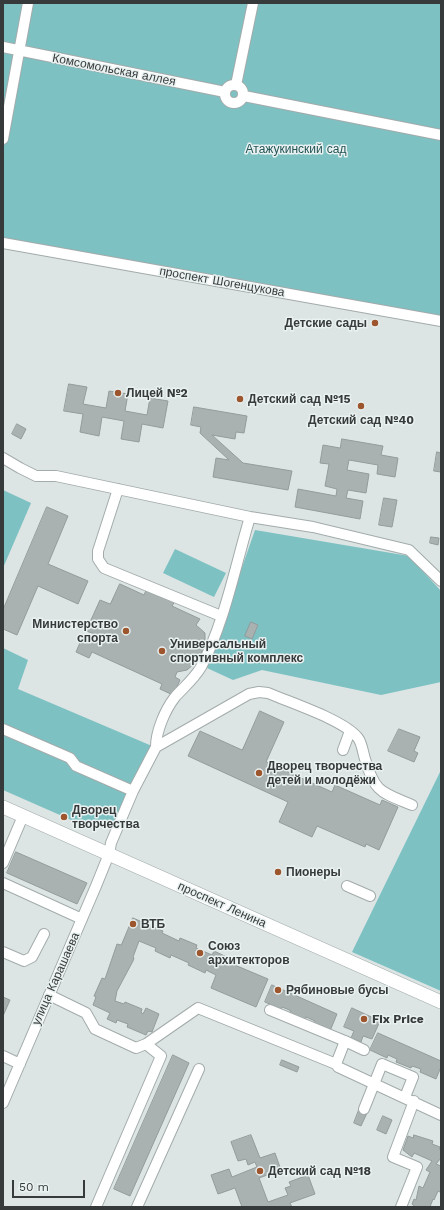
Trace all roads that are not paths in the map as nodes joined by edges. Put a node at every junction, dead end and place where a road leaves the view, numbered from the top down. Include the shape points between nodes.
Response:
1 (28, 3) edge
2 (253, 3) edge
3 (3, 47) edge
4 (19, 50) junction
5 (236, 84) junction
6 (225, 92) junction
7 (244, 96) junction
8 (441, 135) edge
9 (3, 140) edge
10 (3, 243) edge
11 (441, 321) edge
12 (3, 458) edge
13 (118, 489) junction
14 (250, 517) junction
15 (441, 582) edge
16 (221, 616) junction
17 (3, 729) edge
18 (350, 731) junction
19 (156, 747) junction
20 (343, 750) dead end
21 (133, 791) junction
22 (412, 805) dead end
23 (3, 808) edge
24 (23, 816) junction
25 (109, 854) junction
26 (3, 863) edge
27 (3, 883) edge
28 (347, 886) dead end
29 (370, 896) dead end
30 (82, 919) junction
31 (44, 934) dead end
32 (3, 952) edge
33 (49, 995) junction
34 (441, 1002) edge
35 (270, 1010) dead end
36 (345, 1041) junction
37 (146, 1044) junction
38 (364, 1050) dead end
39 (3, 1056) edge
40 (20, 1064) junction
41 (336, 1064) junction
42 (199, 1069) dead end
43 (374, 1083) junction
44 (410, 1099) junction
45 (3, 1103) edge
46 (364, 1109) dead end
47 (441, 1115) edge
48 (96, 1207) edge
49 (137, 1207) edge
50 (402, 1207) edge

1 - 4 street
2 - 5 street
3 - 4 street, Комсомольская аллея
4 - 6 street, Комсомольская аллея
4 - 9 street
5 - 6 street via 229,86
5 - 7 street via 242,88
6 - 7 street via 227,100 233,103 241,101
7 - 8 street
10 - 11 street, проспект Шогенцукова
12 - 13 street via 36,476 56,476
13 - 14 street
13 - 16 street via 98,551 100,564 104,568
14 - 15 street via 314,527 409,550
14 - 16 street
16 - 19 street via 201,667 174,698 169,708 156,736
17 - 21 street via 70,758 76,766
18 - 19 street via 268,693 255,692 231,708
18 - 20 street
18 - 22 street via 359,739 368,769 381,792
19 - 21 street, улица Карашаева
21 - 25 street, улица Карашаева via 111,843
23 - 24 main road, проспект Ленина
24 - 25 main road, проспект Ленина
24 - 26 street
25 - 30 street, улица Карашаева
25 - 34 main road, проспект Ленина
27 - 30 street
28 - 29 street
30 - 33 street, улица Карашаева
31 - 32 street via 32,958 24,961
33 - 37 street via 86,1013 96,1030 136,1048
33 - 40 street, улица Карашаева
35 - 36 street
36 - 38 street
36 - 41 street
37 - 41 street via 198,1008
37 - 48 street via 161,1056
39 - 40 street
40 - 45 street, улица Карашаева
41 - 43 street
42 - 49 street
43 - 44 street
43 - 44 street via 382,1064 413,1077
43 - 46 street
44 - 47 street
44 - 50 street via 392,1157 417,1167

